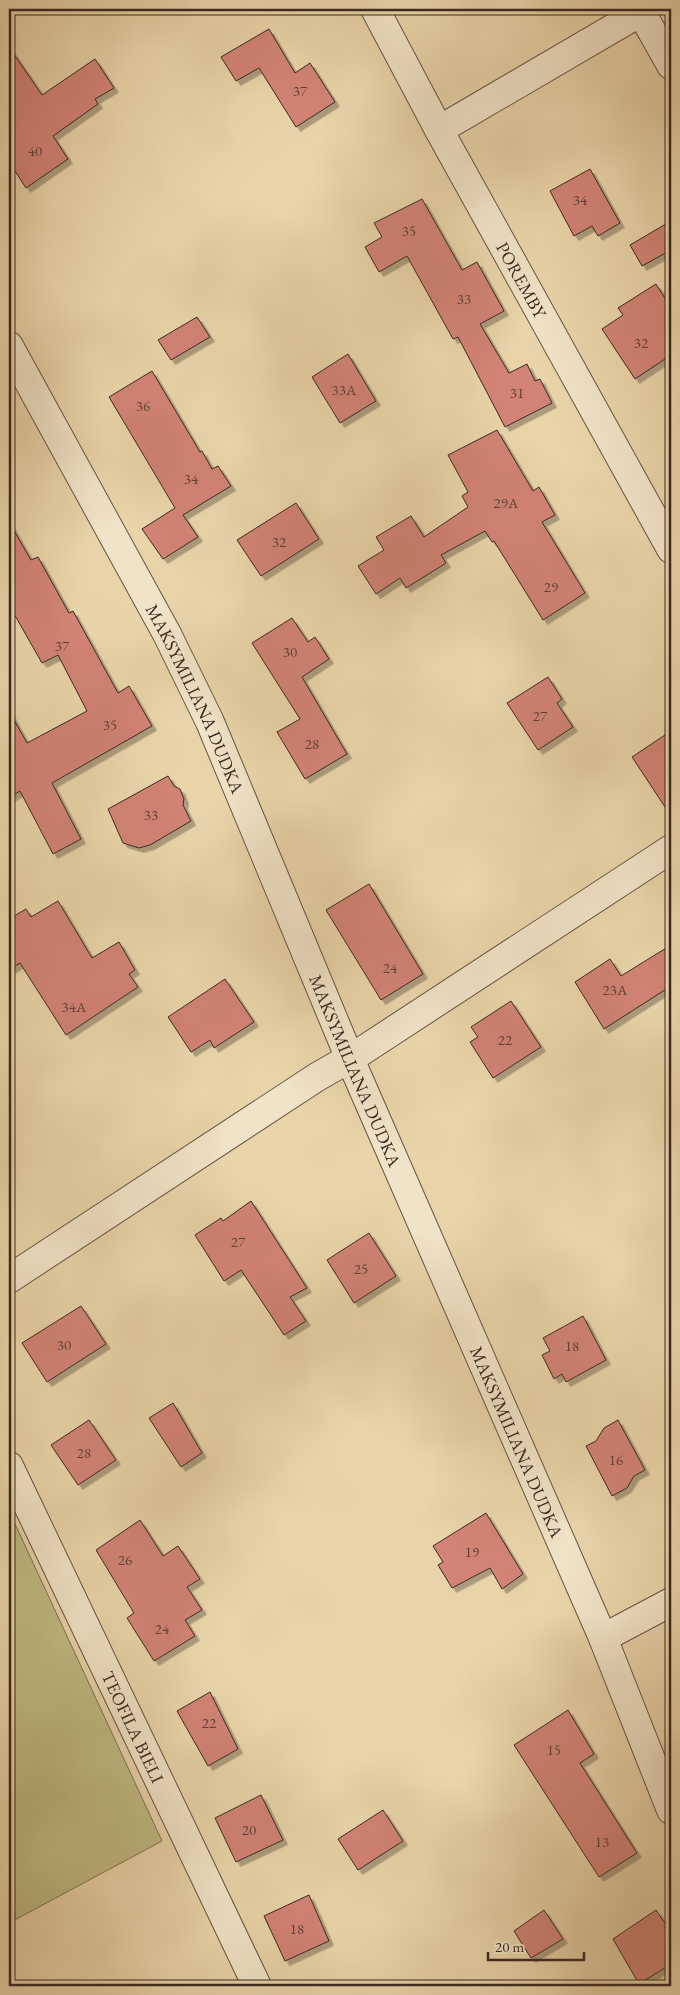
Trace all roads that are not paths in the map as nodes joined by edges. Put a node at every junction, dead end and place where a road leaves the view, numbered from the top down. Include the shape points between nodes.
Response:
1 (375, 9) edge
2 (644, 10) edge
3 (671, 65) edge
4 (439, 130) junction
5 (9, 346) edge
6 (671, 549) edge
7 (671, 849) edge
8 (350, 1059) junction
9 (9, 1279) edge
10 (9, 1466) edge
11 (671, 1602) edge
12 (603, 1638) junction
13 (671, 1810) edge
14 (257, 1986) edge

1 - 4 street, POREMBY
2 - 3 street
2 - 4 street
4 - 6 street, POREMBY
5 - 8 street, MAKSYMILIANA DUDKA via 167,634 210,722
7 - 8 street
8 - 9 street via 317,1077
8 - 12 street, MAKSYMILIANA DUDKA
10 - 14 street, TEOFILA BIELI
11 - 12 street
12 - 13 street, MAKSYMILIANA DUDKA

